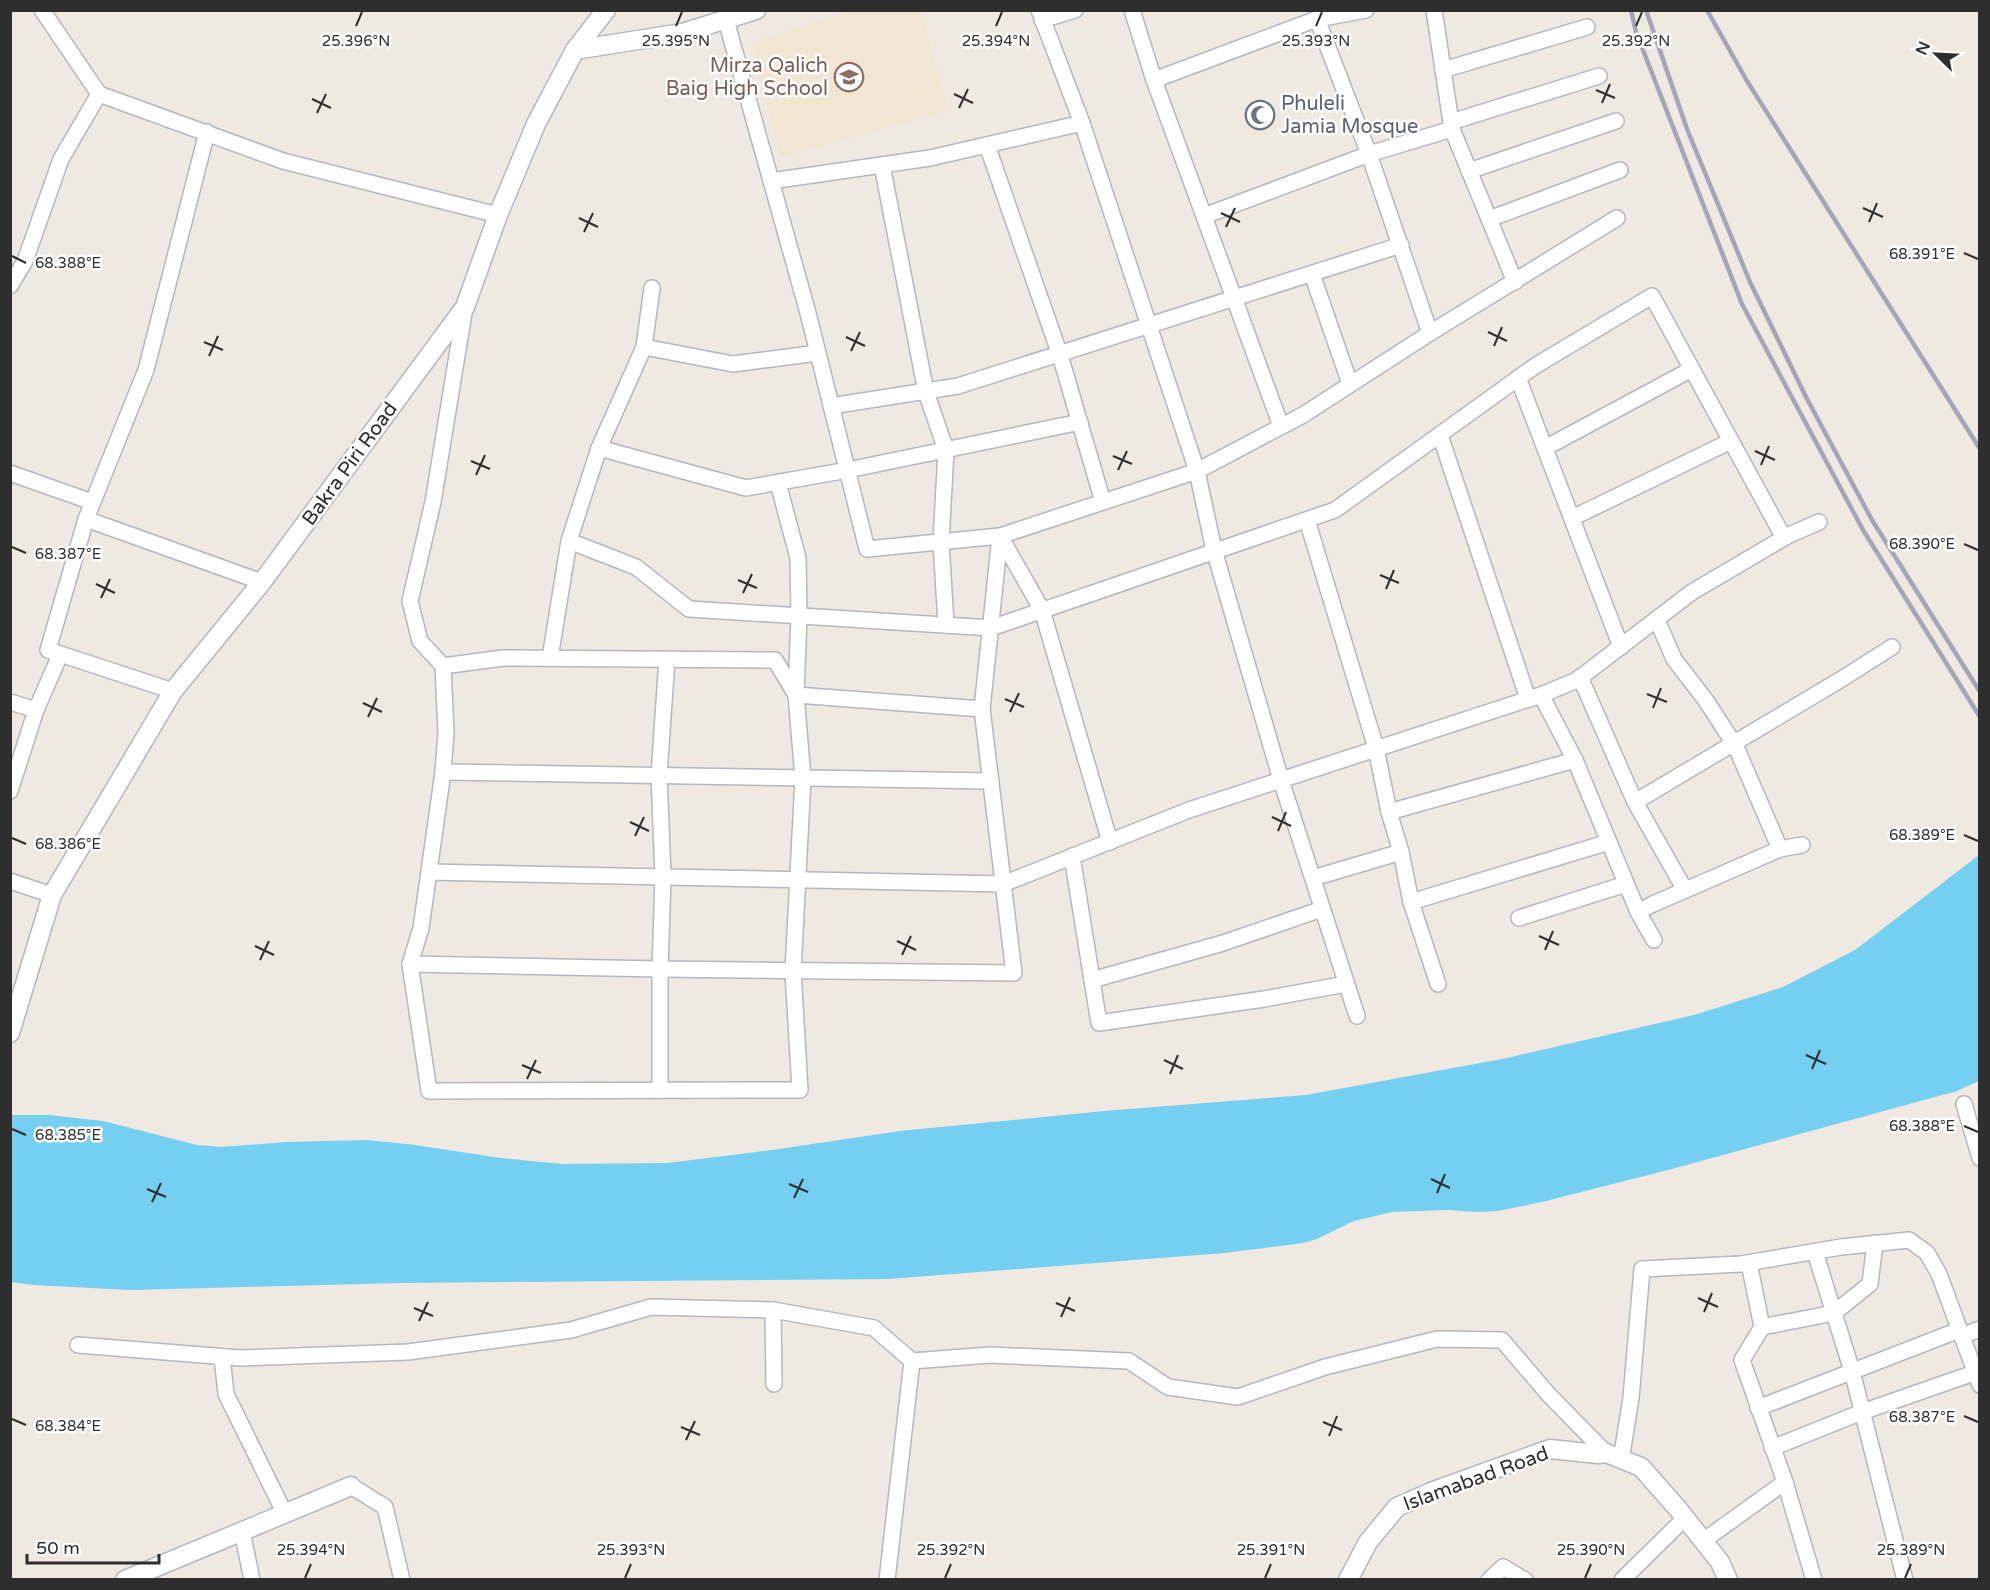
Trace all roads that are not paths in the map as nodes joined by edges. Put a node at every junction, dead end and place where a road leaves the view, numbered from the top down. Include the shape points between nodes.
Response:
1 (42, 10) edge
2 (606, 10) edge
3 (756, 10) edge
4 (1076, 10) edge
5 (1132, 10) edge
6 (1366, 10) edge
7 (1434, 10) edge
8 (1041, 15) edge
9 (1317, 19) junction
10 (726, 20) junction
11 (1587, 27) dead end
12 (575, 50) junction
13 (1443, 69) junction
14 (1599, 76) dead end
15 (1154, 80) junction
16 (99, 94) junction
17 (1616, 121) dead end
18 (1082, 123) junction
19 (1451, 126) junction
20 (207, 132) junction
21 (987, 145) junction
22 (1369, 154) junction
23 (882, 165) junction
24 (1620, 170) dead end
25 (1469, 171) junction
26 (771, 181) junction
27 (498, 215) junction
28 (1204, 216) junction
29 (1617, 218) dead end
30 (1489, 219) junction
31 (1401, 245) junction
32 (1312, 274) junction
33 (1515, 282) junction
34 (10, 286) edge
35 (652, 288) dead end
36 (1234, 298) junction
37 (465, 307) junction
38 (1148, 327) junction
39 (1430, 333) junction
40 (644, 346) junction
41 (818, 353) junction
42 (1060, 355) junction
43 (1692, 369) junction
44 (1518, 378) junction
45 (1350, 384) junction
46 (926, 392) junction
47 (831, 406) junction
48 (1080, 422) junction
49 (1281, 426) junction
50 (1440, 435) junction
51 (1731, 441) junction
52 (599, 448) junction
53 (1545, 448) junction
54 (946, 450) junction
55 (848, 470) junction
56 (1197, 471) junction
57 (10, 473) edge
58 (778, 483) junction
59 (92, 502) junction
60 (1104, 502) junction
61 (1572, 518) junction
62 (86, 519) junction
63 (1306, 520) junction
64 (1819, 522) dead end
65 (1000, 536) junction
66 (1784, 538) junction
67 (569, 541) junction
68 (941, 542) junction
69 (1214, 550) junction
70 (262, 582) junction
71 (1042, 610) junction
72 (800, 616) junction
73 (1657, 620) junction
74 (946, 625) junction
75 (991, 628) junction
76 (1621, 647) junction
77 (1892, 647) dead end
78 (60, 655) junction
79 (550, 658) junction
80 (667, 659) junction
81 (443, 666) junction
82 (1580, 677) junction
83 (173, 692) junction
84 (796, 695) junction
85 (1534, 697) junction
86 (10, 702) edge
87 (982, 709) junction
88 (36, 710) junction
89 (1733, 742) junction
90 (1376, 748) junction
91 (1575, 760) junction
92 (443, 772) junction
93 (659, 776) junction
94 (802, 778) junction
95 (1281, 780) junction
96 (991, 781) junction
97 (10, 791) edge
98 (1635, 802) junction
99 (1389, 812) junction
100 (1110, 842) junction
101 (1609, 842) junction
102 (1802, 845) dead end
103 (1780, 849) junction
104 (1401, 852) junction
105 (1072, 856) junction
106 (429, 872) junction
107 (663, 876) junction
108 (1312, 878) junction
109 (797, 879) junction
110 (10, 881) edge
111 (1003, 884) junction
112 (1626, 884) junction
113 (1685, 890) junction
114 (52, 894) junction
115 (1411, 902) junction
116 (1322, 909) junction
117 (1638, 912) junction
118 (1519, 918) dead end
119 (1654, 940) dead end
120 (410, 964) junction
121 (660, 969) junction
122 (793, 970) junction
123 (1092, 980) junction
124 (1346, 984) junction
125 (1438, 984) dead end
126 (1357, 1016) dead end
127 (10, 1033) edge
128 (660, 1090) junction
129 (1964, 1104) dead end
130 (1977, 1138) edge
131 (1980, 1158) edge
132 (1875, 1244) junction
133 (1815, 1252) junction
134 (1749, 1263) junction
135 (773, 1310) junction
136 (1834, 1313) junction
137 (1762, 1327) junction
138 (1980, 1329) edge
139 (1960, 1333) junction
140 (78, 1346) dead end
141 (222, 1357) junction
142 (912, 1361) junction
143 (1852, 1371) junction
144 (1977, 1379) edge
145 (774, 1384) dead end
146 (1758, 1408) junction
147 (1862, 1412) junction
148 (1772, 1448) junction
149 (1613, 1456) junction
150 (1785, 1482) junction
151 (351, 1486) joint
152 (285, 1514) junction
153 (1685, 1518) junction
154 (242, 1531) junction
155 (1703, 1541) junction
156 (125, 1580) edge
157 (252, 1580) edge
158 (402, 1580) edge
159 (886, 1580) edge
160 (1348, 1580) edge
161 (1489, 1580) edge
162 (1525, 1580) edge
163 (1622, 1580) edge
164 (1728, 1580) edge
165 (1814, 1580) edge
166 (1905, 1580) edge

1 - 16 street
2 - 12 street, Bakra Piri Road
3 - 10 street
4 - 8 street
5 - 15 street
6 - 9 street
7 - 13 street
8 - 18 street
9 - 15 street
9 - 22 street
10 - 12 street via 682,33
10 - 26 street
11 - 13 street
12 - 27 street, Bakra Piri Road via 536,124
13 - 19 street
14 - 19 street
15 - 28 street
16 - 20 street
16 - 34 street via 61,159 25,261
17 - 25 street
18 - 21 street
18 - 38 street
19 - 22 street
19 - 25 street
20 - 27 street via 283,161
20 - 59 street via 146,370
21 - 23 street
21 - 42 street
22 - 28 street
22 - 31 street
23 - 26 street
23 - 46 street
24 - 30 street
25 - 30 street
26 - 41 street
27 - 37 street, Bakra Piri Road
28 - 36 street
29 - 33 street
30 - 33 street
31 - 32 street
31 - 39 street
32 - 36 street
32 - 45 street
33 - 39 street
35 - 40 street
36 - 38 street
36 - 49 street
37 - 70 street, Bakra Piri Road
37 - 81 street via 433,502 410,601 420,641
38 - 42 street
38 - 56 street
39 - 45 street
40 - 41 street via 733,364
40 - 52 street
41 - 47 street
42 - 46 street
42 - 48 street
43 - 44 street via 1652,296
43 - 51 street
43 - 53 street
44 - 50 street
44 - 53 street
45 - 49 street
46 - 47 street
46 - 54 street
47 - 55 street
48 - 54 street
48 - 60 street
49 - 56 street
50 - 63 street via 1335,510
50 - 85 street
51 - 61 street
51 - 66 street
52 - 58 street via 746,488
52 - 67 street
53 - 61 street
54 - 55 street
54 - 68 street
55 - 58 street
55 - 68 street via 867,549
56 - 60 street
56 - 69 street
57 - 59 street
58 - 72 street via 798,558
59 - 62 street
60 - 65 street
61 - 76 street
62 - 70 street
62 - 78 street via 48,650
63 - 69 street
63 - 90 street
64 - 66 street
65 - 68 street
65 - 71 street
65 - 75 street
66 - 73 street via 1692,592
67 - 72 street via 636,567 688,609
67 - 79 street
68 - 74 street
69 - 71 street
69 - 95 street
70 - 83 street, Bakra Piri Road
71 - 75 street
71 - 100 street
72 - 74 street
72 - 84 street
73 - 76 street
73 - 89 street via 1674,659
74 - 75 street
75 - 87 street
76 - 82 street
77 - 89 street
78 - 83 street
78 - 88 street
79 - 80 street
79 - 81 street via 503,658
80 - 84 street via 775,660
80 - 93 street
81 - 92 street
82 - 85 street
82 - 98 street
83 - 114 street, Bakra Piri Road
84 - 87 street
84 - 94 street
85 - 90 street
85 - 91 street
86 - 88 street
87 - 96 street
88 - 97 street
89 - 98 street
89 - 103 street
90 - 95 street
90 - 99 street
91 - 99 street
91 - 101 street
92 - 93 street
92 - 106 street
93 - 94 street
93 - 107 street
94 - 96 street
94 - 109 street
95 - 100 street via 1189,810
95 - 108 street
96 - 111 street
98 - 113 street
99 - 104 street
100 - 105 street
101 - 112 street
101 - 115 street
102 - 103 street
103 - 113 street
104 - 108 street
104 - 115 street
105 - 111 street
105 - 123 street
106 - 107 street
106 - 120 street via 421,928
107 - 109 street
107 - 121 street
108 - 116 street
109 - 111 street
109 - 122 street
110 - 114 street
111 - 122 street via 1014,973
112 - 117 street
112 - 118 street
113 - 117 street
114 - 127 street, Bakra Piri Road
115 - 125 street
116 - 123 street via 1223,943
116 - 124 street
117 - 119 street
120 - 121 street
120 - 128 street via 429,1091
121 - 122 street
121 - 128 street
122 - 128 street via 800,1090
123 - 124 street via 1099,1023
124 - 126 street
129 - 130 street
130 - 131 street
132 - 133 street
132 - 136 street via 1870,1284
132 - 139 street via 1909,1240 1927,1254 1939,1274
133 - 134 street
133 - 136 street
134 - 137 street
134 - 149 street via 1642,1269 1631,1398
135 - 141 street via 651,1307 571,1330 408,1352
135 - 142 street via 874,1328
135 - 145 street
136 - 137 street
136 - 143 street
137 - 146 street via 1742,1360
138 - 139 street
139 - 143 street
139 - 144 street
140 - 141 street
141 - 152 street via 225,1394
142 - 149 street via 990,1355 1129,1361 1168,1387 1238,1397 1325,1367 1437,1339 1502,1340 1549,1395
142 - 159 street
143 - 146 street
143 - 147 street
144 - 147 street
146 - 148 street
147 - 148 street
147 - 166 street
148 - 150 street
149 - 153 street, Islamabad Road via 1641,1467
149 - 160 street, Islamabad Road via 1551,1449 1431,1491 1397,1508 1368,1542
150 - 155 street
150 - 165 street
151 - 152 street
151 - 158 street via 385,1507
152 - 154 street
153 - 155 street, Islamabad Road
153 - 163 street
154 - 156 street
154 - 157 street
155 - 164 street, Islamabad Road
161 - 162 street via 1503,1567

